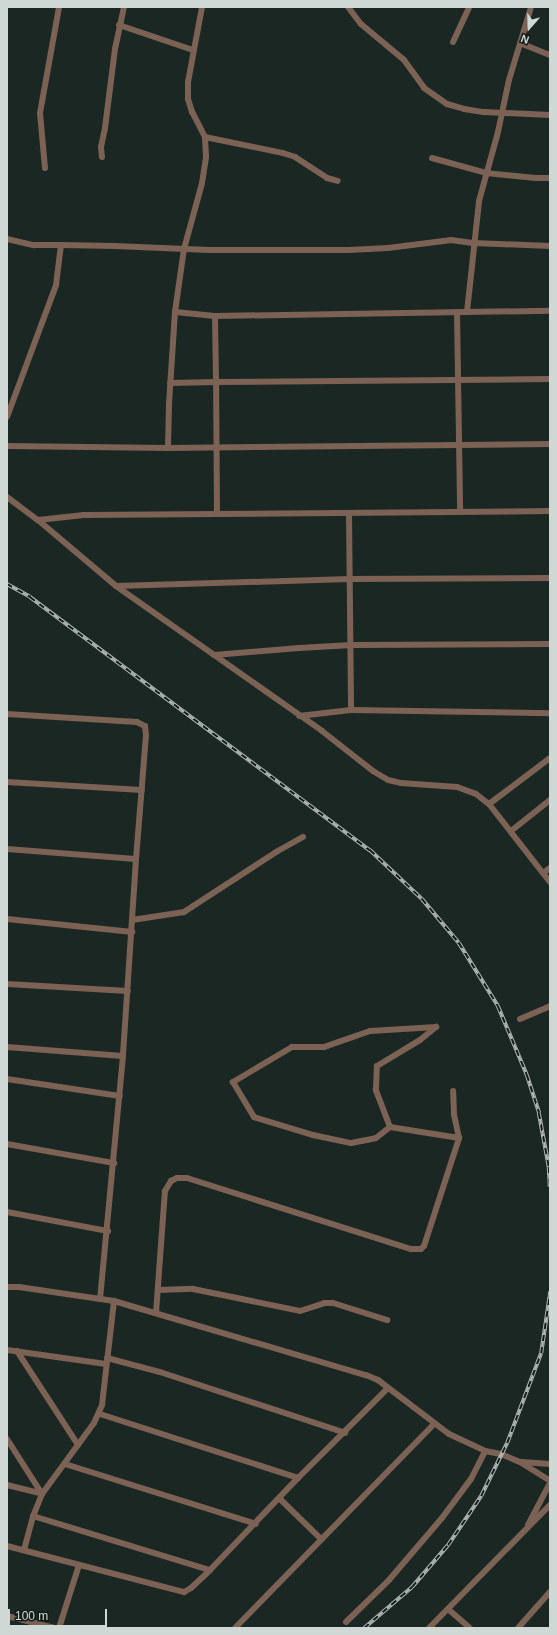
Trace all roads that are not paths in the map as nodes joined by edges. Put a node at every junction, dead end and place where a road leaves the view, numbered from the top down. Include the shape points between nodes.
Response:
1 (59, 7) edge
2 (124, 7) edge
3 (202, 7) edge
4 (348, 7) edge
5 (469, 7) edge
6 (531, 7) edge
7 (119, 25) junction
8 (453, 42) dead end
9 (520, 43) junction
10 (193, 50) junction
11 (550, 55) edge
12 (502, 113) junction
13 (550, 115) edge
14 (205, 137) junction
15 (102, 156) dead end
16 (432, 158) dead end
17 (45, 168) dead end
18 (486, 173) junction
19 (550, 178) edge
20 (338, 181) dead end
21 (7, 239) edge
22 (473, 243) junction
23 (61, 245) junction
24 (550, 246) edge
25 (184, 249) junction
26 (550, 311) edge
27 (175, 312) junction
28 (457, 312) junction
29 (467, 312) junction
30 (215, 316) junction
31 (550, 379) edge
32 (457, 380) junction
33 (216, 382) junction
34 (170, 383) junction
35 (7, 417) edge
36 (550, 444) edge
37 (459, 445) junction
38 (7, 446) edge
39 (216, 447) junction
40 (168, 448) junction
41 (7, 497) edge
42 (550, 511) edge
43 (460, 512) junction
44 (349, 513) junction
45 (216, 514) junction
46 (38, 520) junction
47 (550, 578) edge
48 (350, 579) junction
49 (116, 586) junction
50 (550, 644) edge
51 (352, 645) junction
52 (214, 655) junction
53 (351, 710) junction
54 (550, 713) edge
55 (7, 714) edge
56 (299, 716) junction
57 (550, 758) edge
58 (7, 782) edge
59 (142, 790) junction
60 (550, 800) edge
61 (489, 804) junction
62 (511, 831) junction
63 (303, 837) dead end
64 (7, 849) edge
65 (136, 859) junction
66 (550, 868) edge
67 (543, 873) junction
68 (550, 882) edge
69 (7, 918) edge
70 (132, 920) junction
71 (132, 932) junction
72 (7, 984) edge
73 (128, 991) junction
74 (550, 1006) edge
75 (520, 1019) dead end
76 (7, 1047) edge
77 (124, 1056) junction
78 (7, 1079) edge
79 (453, 1091) dead end
80 (120, 1096) junction
81 (390, 1127) junction
82 (459, 1138) junction
83 (7, 1144) edge
84 (114, 1163) junction
85 (7, 1212) edge
86 (108, 1231) junction
87 (7, 1287) edge
88 (158, 1290) junction
89 (100, 1298) junction
90 (114, 1301) junction
91 (156, 1313) junction
92 (386, 1320) dead end
93 (7, 1350) edge
94 (17, 1351) junction
95 (106, 1361) junction
96 (388, 1388) junction
97 (100, 1414) junction
98 (434, 1424) junction
99 (345, 1433) junction
100 (7, 1439) edge
101 (78, 1445) junction
102 (485, 1451) junction
103 (520, 1462) junction
104 (65, 1464) junction
105 (550, 1464) edge
106 (298, 1478) junction
107 (550, 1482) edge
108 (7, 1485) edge
109 (42, 1494) junction
110 (279, 1498) junction
111 (550, 1505) edge
112 (33, 1516) junction
113 (256, 1524) junction
114 (528, 1526) junction
115 (321, 1539) junction
116 (7, 1546) edge
117 (24, 1550) junction
118 (79, 1565) junction
119 (210, 1570) junction
120 (550, 1592) edge
121 (448, 1609) junction
122 (7, 1616) edge
123 (346, 1622) dead end
124 (55, 1628) edge
125 (60, 1628) edge
126 (235, 1628) edge
127 (429, 1628) edge
128 (470, 1628) edge
129 (518, 1628) edge

1 - 17 street via 40,113
2 - 7 street
3 - 10 street
4 - 12 street via 361,24 404,60 414,78 434,97 464,109
5 - 8 street
6 - 9 street
7 - 10 street
7 - 15 street via 101,147
9 - 11 street
9 - 12 street
10 - 14 street via 188,99
12 - 13 street
12 - 18 street
14 - 20 street via 283,153 295,157 327,178
14 - 25 street via 206,157 202,183
16 - 18 street
18 - 19 street
18 - 22 street
21 - 23 street via 34,245
22 - 24 street
22 - 25 street via 451,240 349,250
22 - 29 street
23 - 25 street
23 - 35 street via 56,285
25 - 27 street
26 - 29 street
27 - 30 street
27 - 34 street
28 - 29 street
28 - 30 street
28 - 32 street
30 - 33 street
31 - 32 street
32 - 33 street
32 - 37 street
33 - 34 street
33 - 39 street
34 - 40 street
36 - 37 street
37 - 39 street
37 - 43 street
38 - 40 street
39 - 40 street
39 - 45 street
41 - 46 street
42 - 43 street
43 - 44 street
44 - 45 street
44 - 48 street
45 - 46 street via 84,515
46 - 49 street
47 - 48 street
48 - 49 street
48 - 51 street
49 - 52 street
50 - 51 street
51 - 52 street
51 - 53 street
52 - 56 street
53 - 54 street
53 - 56 street
55 - 59 street via 142,723 146,735
56 - 61 street via 388,780 457,787 476,794
57 - 61 street
58 - 59 street
59 - 65 street
60 - 62 street
61 - 62 street
62 - 67 street
63 - 70 street via 184,912
64 - 65 street
65 - 70 street
66 - 67 street
67 - 68 street
69 - 71 street
70 - 71 street
71 - 73 street
72 - 73 street
73 - 77 street
74 - 75 street
76 - 77 street
77 - 80 street
78 - 80 street
79 - 82 street via 454,1115
80 - 84 street
81 - 81 street via 376,1090 377,1066 420,1040 436,1027 370,1031 324,1047 292,1047 233,1082 254,1117 313,1135 351,1143 376,1138
81 - 82 street
82 - 88 street via 424,1246 417,1250 187,1178 171,1181 166,1191
83 - 84 street
84 - 86 street
85 - 86 street
86 - 89 street
87 - 89 street
88 - 91 street
88 - 92 street via 193,1289 300,1311 333,1303
89 - 90 street
90 - 91 street
90 - 95 street
91 - 96 street via 353,1370 378,1380
93 - 94 street
94 - 95 street
94 - 101 street
95 - 97 street
95 - 99 street via 160,1372
96 - 98 street
96 - 99 street
97 - 101 street
97 - 106 street
98 - 102 street
98 - 115 street
99 - 106 street
100 - 109 street
101 - 104 street
102 - 103 street
102 - 123 street via 472,1479 442,1518 389,1580
103 - 105 street
103 - 107 street
104 - 109 street
104 - 113 street
106 - 110 street
107 - 114 street
108 - 109 street
109 - 112 street
110 - 113 street
110 - 115 street
111 - 114 street
112 - 117 street
112 - 119 street
113 - 119 street
114 - 121 street
115 - 126 street
116 - 117 street
117 - 118 street
118 - 119 street via 184,1592
118 - 125 street
120 - 129 street
121 - 127 street
121 - 128 street
122 - 124 street

